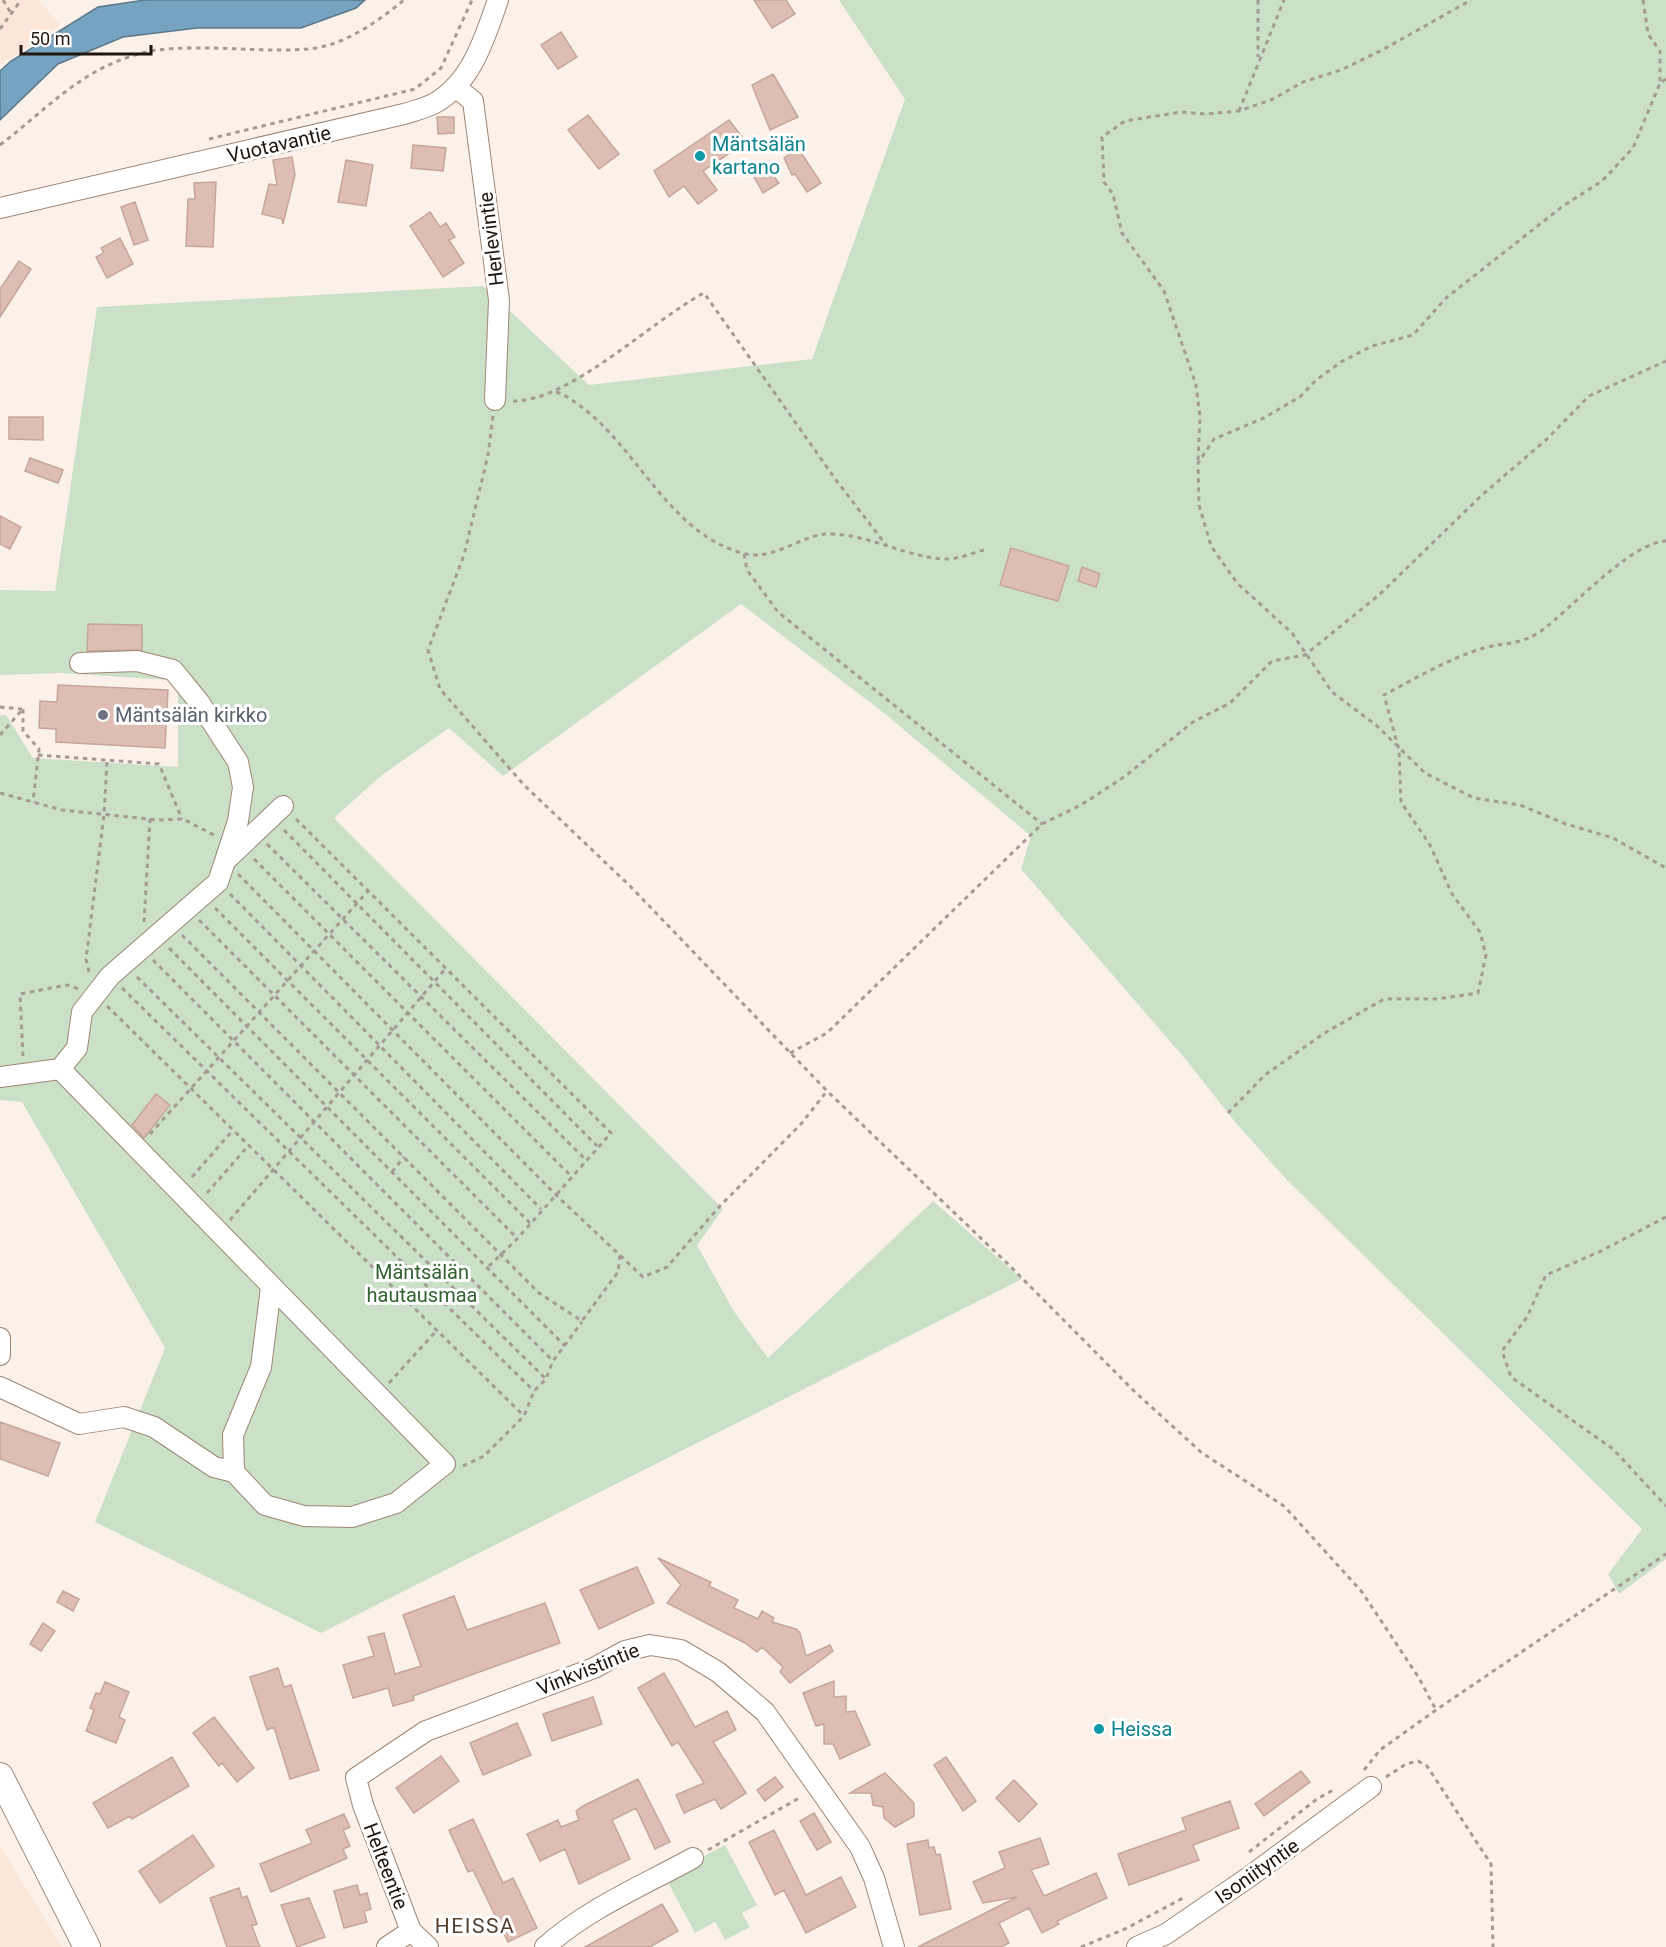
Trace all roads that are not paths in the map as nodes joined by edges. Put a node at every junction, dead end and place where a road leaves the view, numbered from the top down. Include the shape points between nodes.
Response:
1 (498, 0) edge
2 (455, 87) junction
3 (0, 207) edge
4 (495, 400) road end
5 (80, 663) dead end
6 (278, 812) road end
7 (225, 861) junction
8 (60, 1069) junction
9 (0, 1077) edge
10 (271, 1287) junction
11 (0, 1338) edge
12 (0, 1355) edge
13 (0, 1387) edge
14 (234, 1472) junction
15 (0, 1776) edge
16 (357, 1778) joint
17 (1364, 1792) road end
18 (693, 1858) road end
19 (411, 1931) junction
20 (87, 1947) edge
21 (387, 1947) edge
22 (428, 1947) edge
23 (545, 1947) edge
24 (894, 1947) edge
25 (1137, 1947) edge

1 - 2 street, Vuotavantie via 480,51
2 - 3 street, Vuotavantie via 435,102 404,114
2 - 4 street, Herlevintie via 473,100 493,243 498,300
5 - 7 street via 137,662 173,670 199,702 238,762 243,787 238,821
6 - 7 street
7 - 8 street via 218,882 95,994 82,1012 77,1048
8 - 9 street
8 - 10 street
10 - 14 street via 261,1367 233,1435
10 - 14 street via 445,1464 396,1503 352,1517 303,1516 265,1505
11 - 12 street
13 - 14 street via 79,1424 124,1417 154,1427 214,1467
15 - 20 main road
16 - 19 street, Helteentie via 363,1805
16 - 24 street, Vinkvistintie via 426,1731 594,1668 625,1651 650,1645 681,1650 718,1672 765,1712 860,1848 874,1878
17 - 25 street, Isoniityntie via 1184,1922
18 - 23 street via 597,1911
19 - 21 street
19 - 22 street, Helteentie

